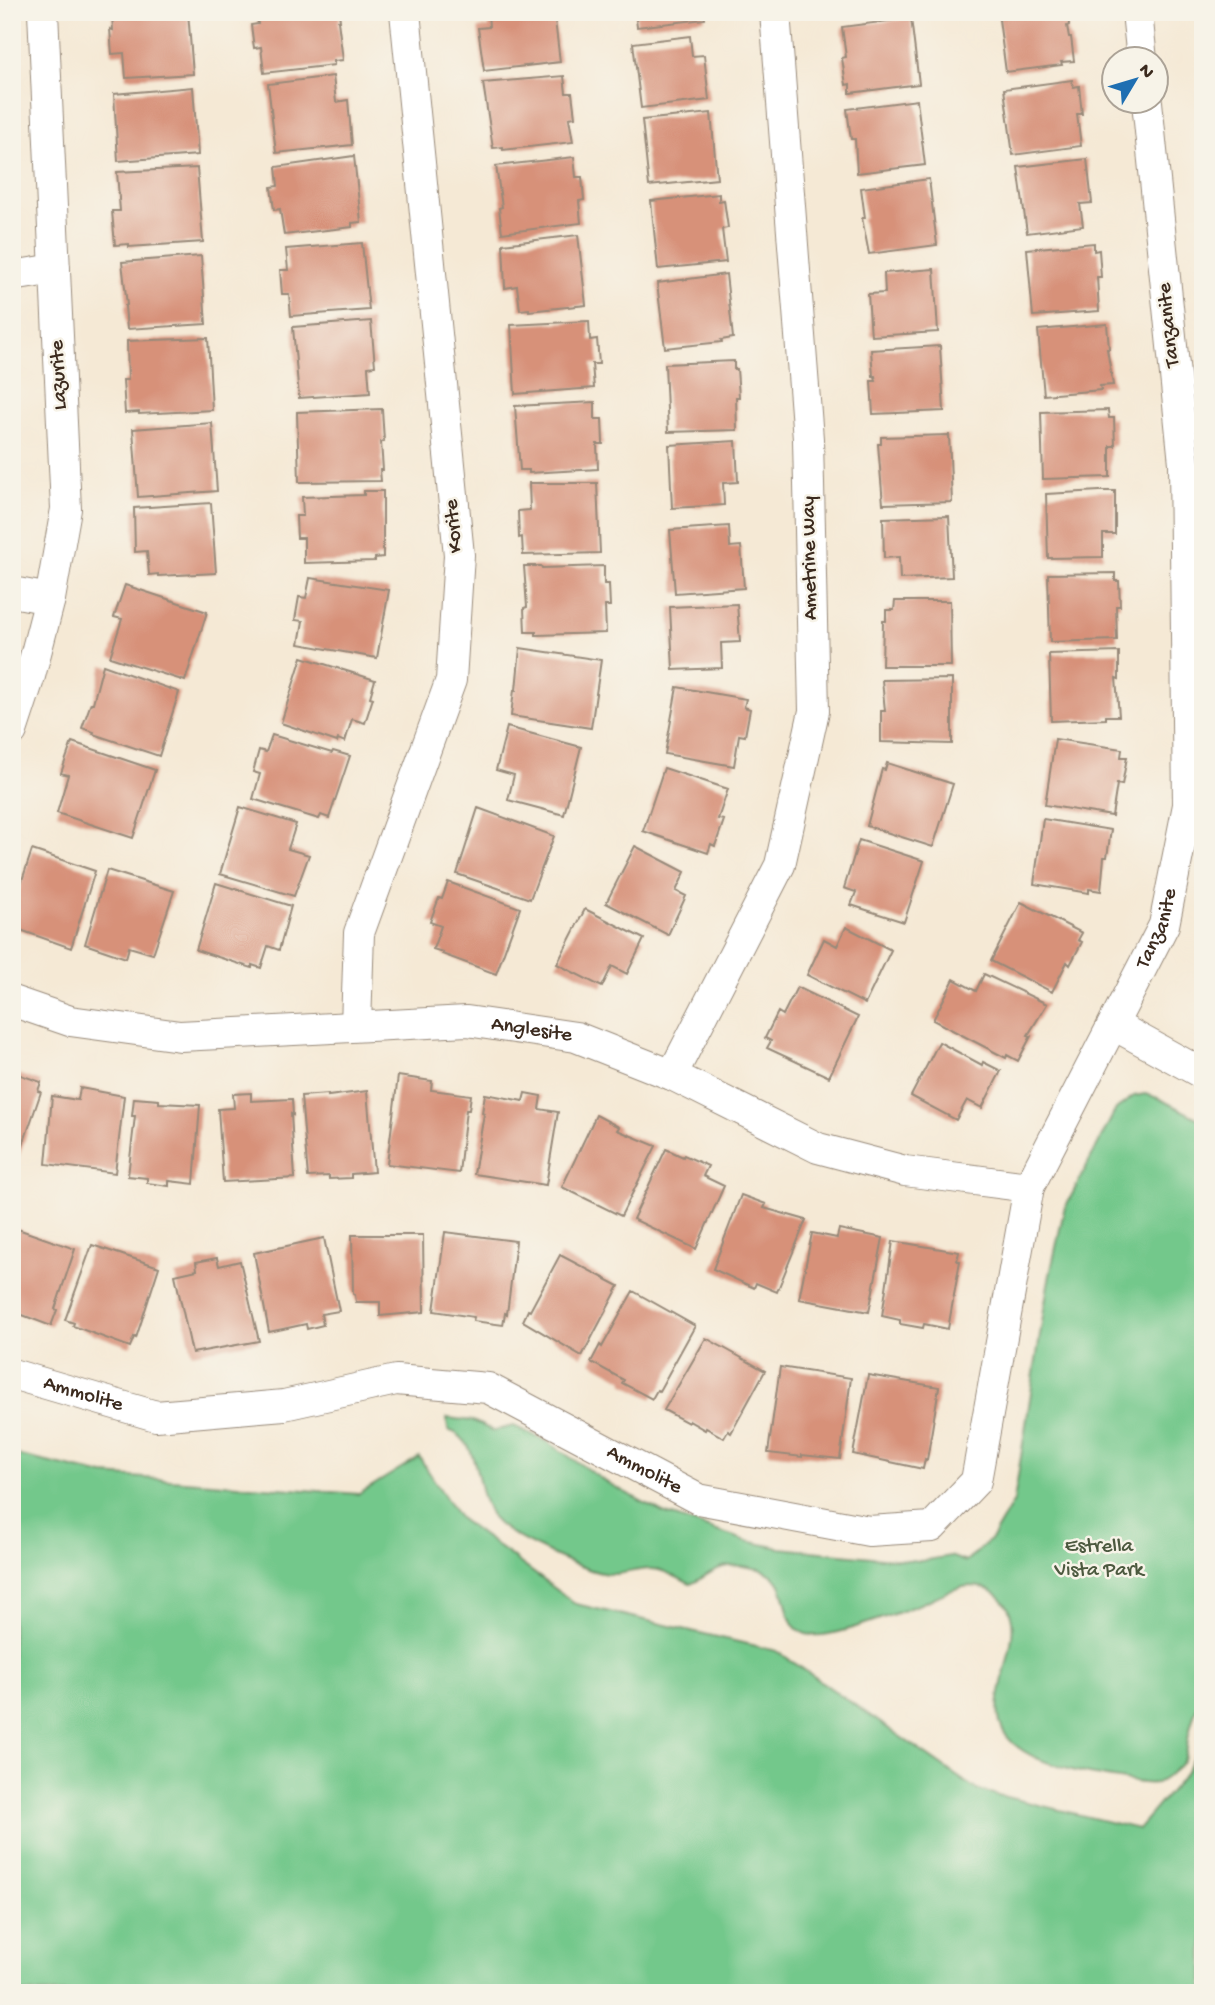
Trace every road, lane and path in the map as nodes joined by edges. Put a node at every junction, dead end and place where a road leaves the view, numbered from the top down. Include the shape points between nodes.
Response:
1 (43, 12) edge
2 (405, 12) edge
3 (775, 12) edge
4 (1137, 12) edge
5 (1141, 46) edge
6 (1148, 116) edge
7 (55, 269) junction
8 (12, 276) edge
9 (12, 592) edge
10 (50, 599) junction
11 (12, 731) edge
12 (12, 1001) edge
13 (1114, 1025) junction
14 (356, 1026) junction
15 (1203, 1074) edge
16 (672, 1075) junction
17 (1029, 1187) junction
18 (12, 1374) edge

1 - 7 street, Lazurite
2 - 14 street, Korite via 459,555 451,680 359,933
3 - 16 street, Ametrine Way via 808,439 814,711 780,865
4 - 5 street
6 - 13 street, Tanzanite via 1184,463 1188,806 1164,925
7 - 8 street
7 - 10 street, Lazurite via 66,509
9 - 10 street
10 - 11 street, Lazurite
12 - 14 street, Anglesite via 69,1021 180,1036
13 - 15 street
13 - 17 street, Tanzanite
14 - 16 street, Anglesite via 467,1021 576,1037
16 - 17 street, Anglesite via 818,1148 905,1171
17 - 18 street, Ammolite via 976,1481 932,1527 869,1531 698,1499 488,1388 397,1380 284,1405 156,1416

